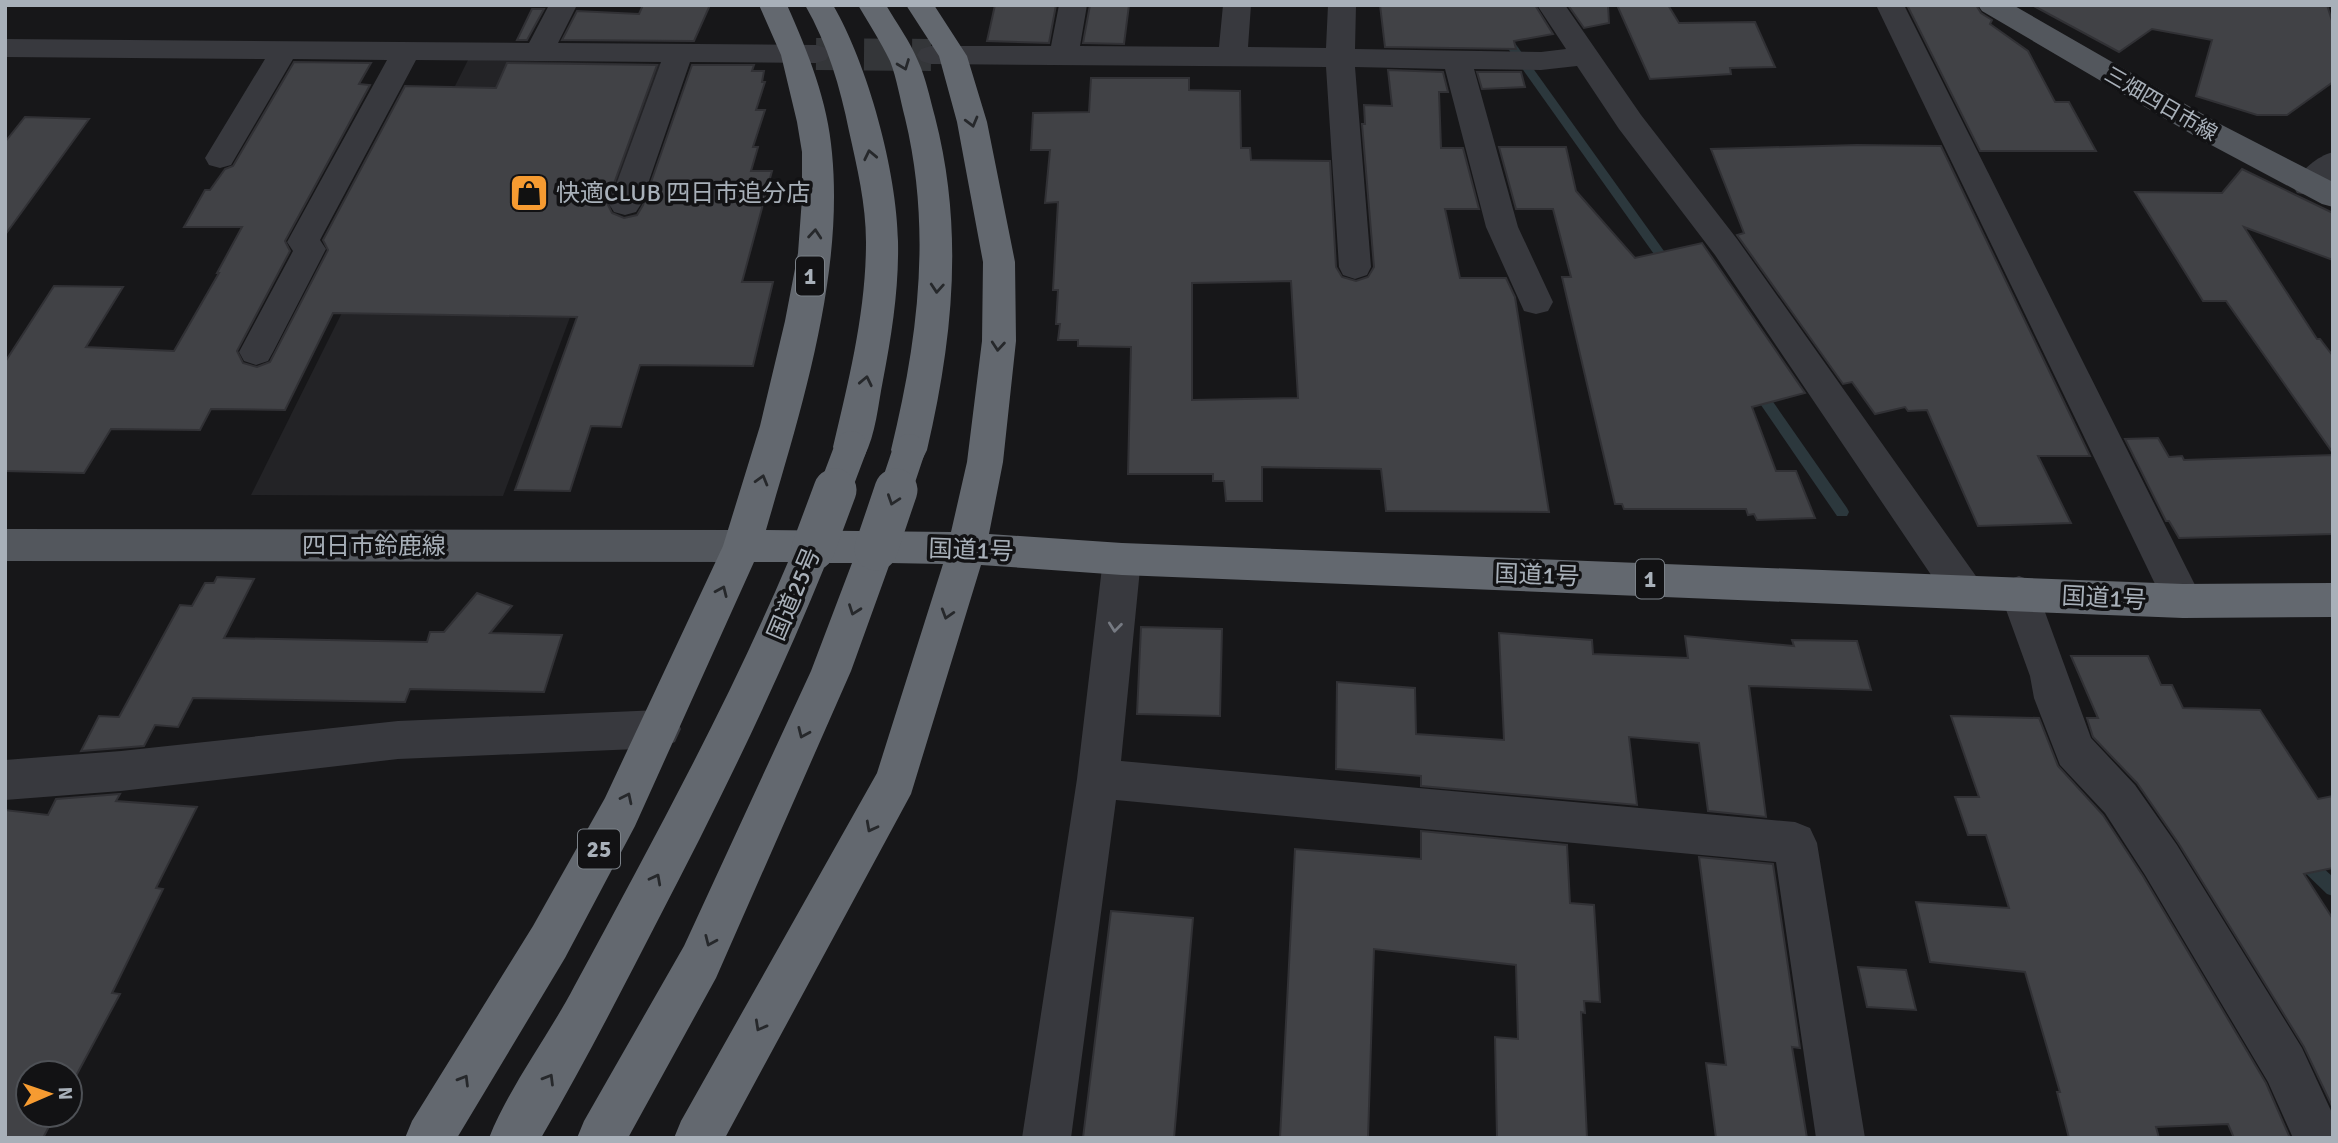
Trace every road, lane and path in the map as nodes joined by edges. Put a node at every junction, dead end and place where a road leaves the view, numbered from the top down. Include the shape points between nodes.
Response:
1 (563, 5) edge
2 (773, 5) edge
3 (819, 5) edge
4 (872, 5) edge
5 (920, 5) edge
6 (1073, 5) edge
7 (1237, 5) edge
8 (1342, 5) edge
9 (1551, 5) edge
10 (1890, 5) edge
11 (1992, 5) edge
12 (285, 50) junction
13 (406, 51) junction
14 (539, 51) junction
15 (8, 52) edge
16 (679, 53) junction
17 (805, 54) junction
18 (942, 56) junction
19 (1064, 56) junction
20 (1233, 56) junction
21 (1583, 56) junction
22 (1340, 59) junction
23 (1457, 60) junction
24 (220, 158) dead end
25 (2333, 162) edge
26 (2321, 190) edge
27 (625, 204) dead end
28 (1355, 267) dead end
29 (1536, 302) dead end
30 (256, 352) dead end
31 (5, 545) edge
32 (742, 546) junction
33 (967, 548) junction
34 (1122, 559) junction
35 (1964, 591) junction
36 (2019, 593) junction
37 (2333, 600) edge
38 (2183, 601) junction
39 (660, 729) junction
40 (1098, 779) junction
41 (5, 780) edge
42 (429, 1138) edge
43 (513, 1138) edge
44 (601, 1138) edge
45 (698, 1138) edge
46 (1046, 1138) edge
47 (1841, 1138) edge
48 (2318, 1138) edge

1 - 14 street
2 - 17 highway, 1
43 -> 3 highway, 国道25号, bridge via 566,1050 762,668 851,447 878,305 882,239 859,104 837,34
4 -> 44 highway, bridge via 904,61 923,125 936,195 939,264 924,394 876,549 831,671 700,962
5 - 18 highway
6 - 19 street
7 - 20 street
8 - 22 street
9 - 21 street
10 - 38 street
11 - 26 main road, 三畑四日市線
12 - 13 street
12 - 15 street
12 - 24 street
13 - 14 street
13 - 30 street via 303,242 310,249
14 - 16 street
16 - 17 street
16 - 27 street
32 -> 17 highway, 1 via 778,426 814,253 817,152
18 - 19 street
18 -> 33 highway via 975,134 999,262 999,341 985,462
19 - 20 street
20 - 22 street
21 - 23 street via 1541,61
21 - 35 street via 1726,247
22 - 23 street
22 - 28 street
23 - 29 street via 1502,227
25 - 26 street
31 - 32 main road, 四日市鈴鹿線
32 - 33 highway, 国道1号 / 1
39 -> 32 highway, 25
33 - 34 highway, 国道1号 / 1
33 -> 45 highway via 896,779
34 - 35 highway, 国道1号 / 1
34 -> 40 street
35 - 36 highway, 国道1号 / 1
36 - 38 highway, 国道1号 / 1
36 - 48 street via 2075,751 2120,799 2161,859 2285,1065
37 - 38 highway, 国道1号 / 1
39 - 41 street via 398,740
42 -> 39 highway, 25 via 549,942
40 - 46 street
40 - 47 street via 1795,843

